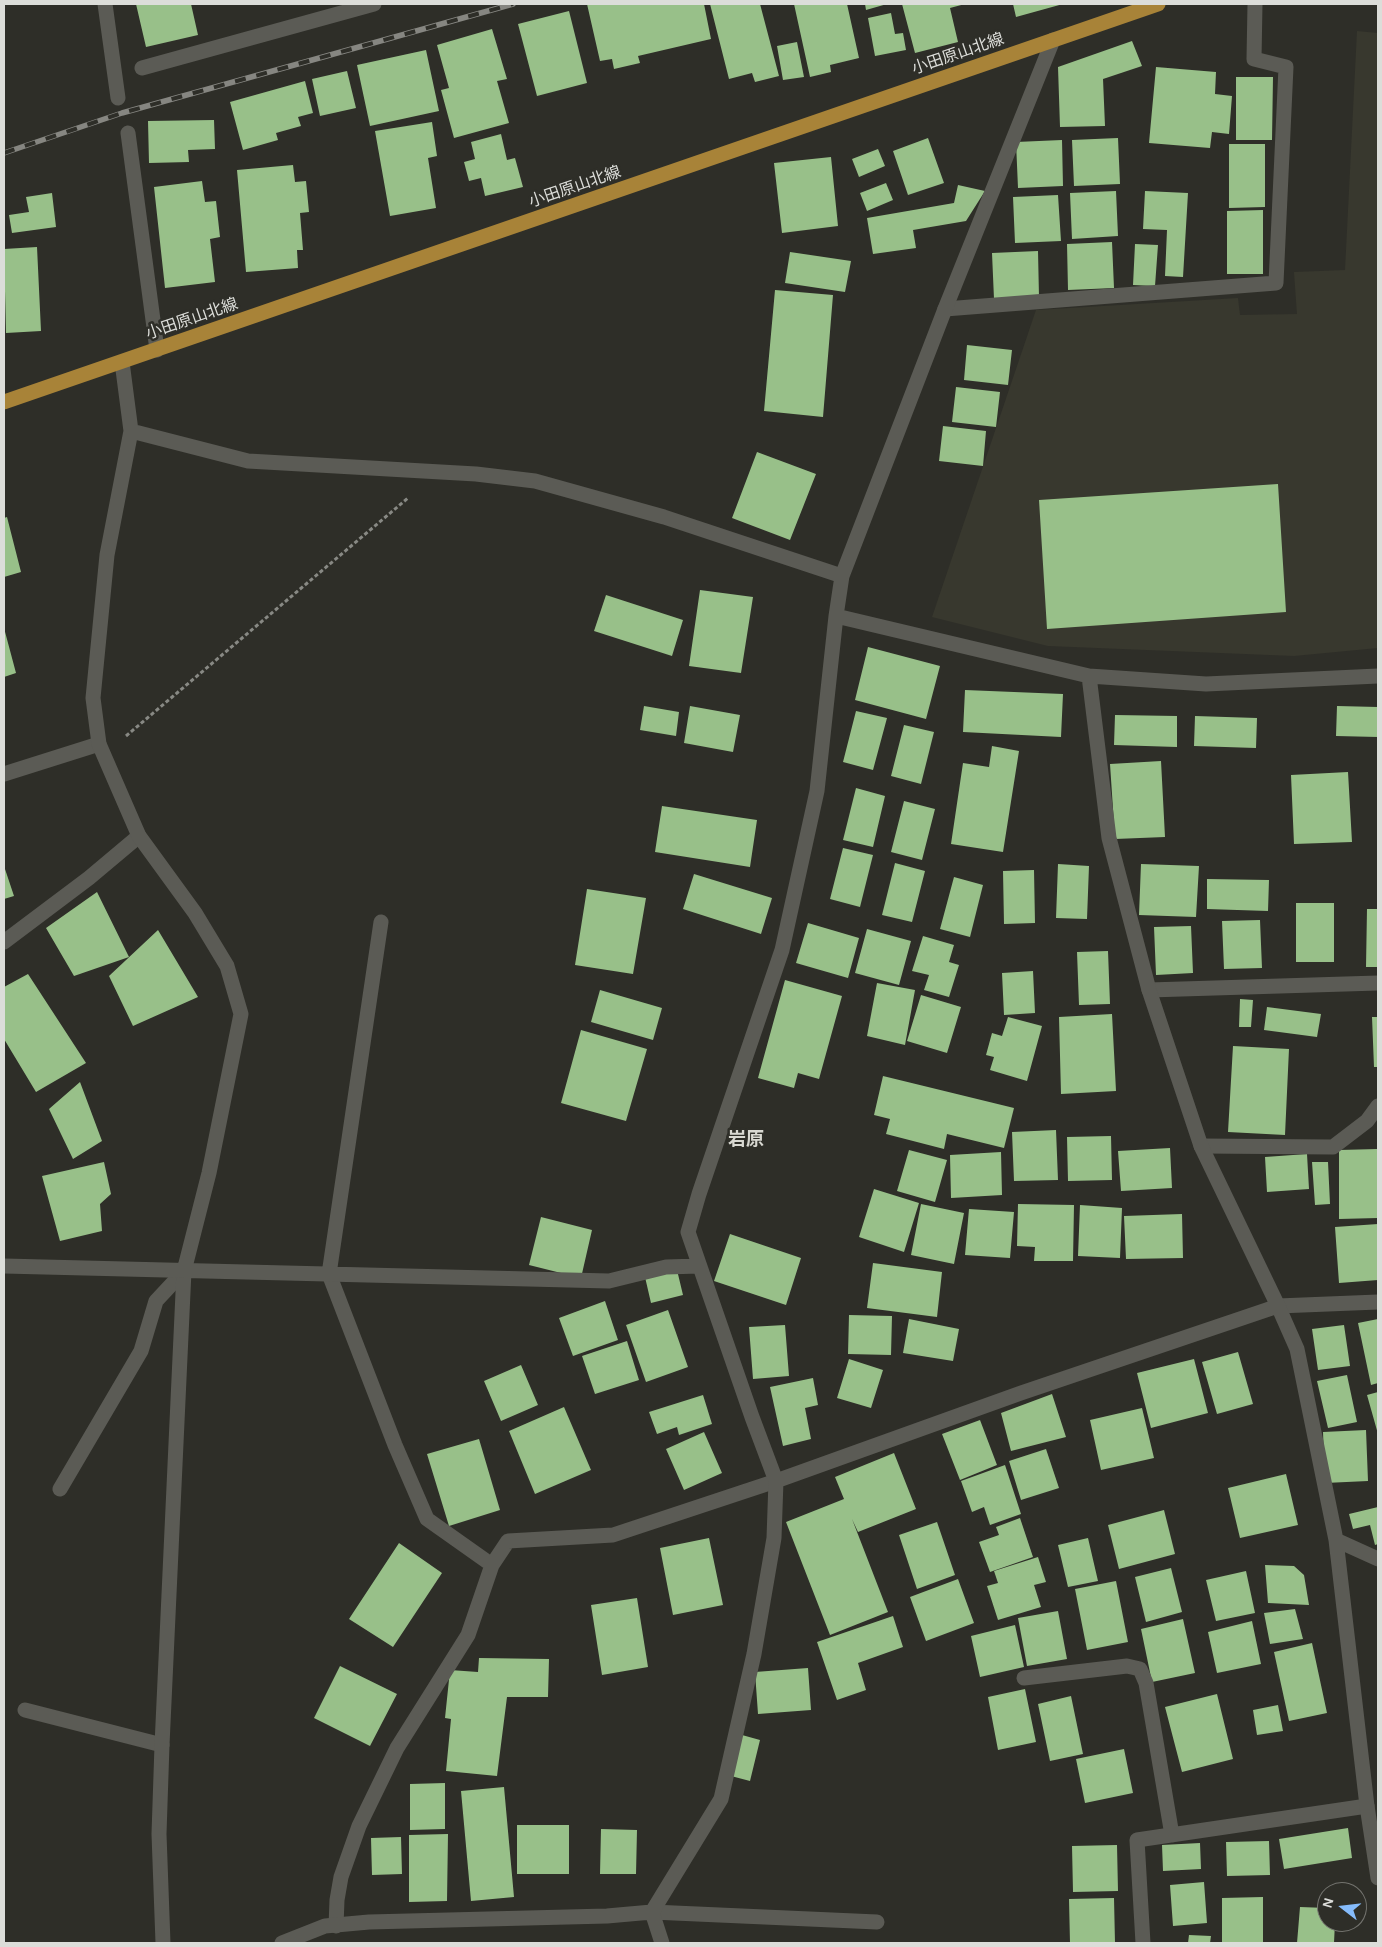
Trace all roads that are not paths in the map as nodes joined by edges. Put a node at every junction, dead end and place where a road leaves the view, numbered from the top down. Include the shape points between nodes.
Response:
1 (105, 4) edge
2 (374, 4) edge
3 (1158, 4) edge
4 (1255, 4) edge
5 (1053, 40) junction
6 (142, 68) dead end
7 (118, 98) dead end
8 (128, 133) dead end
9 (945, 309) junction
10 (157, 350) junction
11 (122, 362) junction
12 (4, 402) edge
13 (131, 431) junction
14 (842, 576) junction
15 (836, 616) junction
16 (1089, 676) junction
17 (1378, 676) edge
18 (101, 748) junction
19 (4, 774) edge
20 (139, 836) junction
21 (381, 922) dead end
22 (4, 942) edge
23 (1378, 983) edge
24 (1149, 990) junction
25 (1378, 1106) edge
26 (1200, 1146) junction
27 (4, 1266) edge
28 (699, 1266) junction
29 (184, 1271) junction
30 (329, 1274) junction
31 (1378, 1302) edge
32 (1278, 1306) junction
33 (776, 1481) junction
34 (60, 1489) dead end
35 (1336, 1540) junction
36 (1378, 1559) edge
37 (492, 1565) junction
38 (1024, 1678) dead end
39 (25, 1710) dead end
40 (162, 1745) junction
41 (1367, 1806) junction
42 (1172, 1835) junction
43 (1378, 1878) edge
44 (652, 1912) junction
45 (877, 1922) dead end
46 (336, 1926) junction
47 (163, 1943) edge
48 (282, 1943) edge
49 (662, 1943) edge
50 (1143, 1943) edge

1 - 7 street
2 - 6 street
3 - 5 main road, 小田原山北線
4 - 9 street via 1254,59 1286,68 1276,283
5 - 9 street
5 - 10 main road, 小田原山北線
8 - 10 street
9 - 14 street
10 - 11 main road, 小田原山北線
11 - 12 main road, 小田原山北線
11 - 13 street
13 - 14 street via 248,461 435,471 535,481 664,517
13 - 18 street via 107,555 92,698
14 - 15 street
15 - 16 street
15 - 28 street via 817,791 782,950 688,1232
16 - 17 street via 1206,684
16 - 24 street via 1109,838
18 - 19 street
18 - 20 street
20 - 22 street
20 - 29 street via 196,913 227,966 241,1014 209,1173
21 - 30 street
23 - 24 street
24 - 26 street
25 - 26 street via 1367,1121 1333,1147
26 - 32 street
27 - 29 street
28 - 30 street via 666,1267 609,1281
28 - 33 street
29 - 30 street
29 - 34 street via 156,1301 141,1351
29 - 40 street
30 - 37 street via 427,1519
31 - 32 street
32 - 33 street
32 - 35 street via 1297,1349
33 - 37 street via 613,1535 508,1541
33 - 44 street via 772,1548 754,1654 721,1799
35 - 36 street
35 - 41 street
37 - 46 street via 468,1635 397,1748 359,1826 341,1877
38 - 42 street via 1127,1666 1140,1669 1146,1683
39 - 40 street
40 - 47 street
41 - 42 street
41 - 43 street
42 - 50 street via 1137,1840
44 - 45 street
44 - 46 street via 369,1922
44 - 49 street
46 - 48 street via 325,1926

